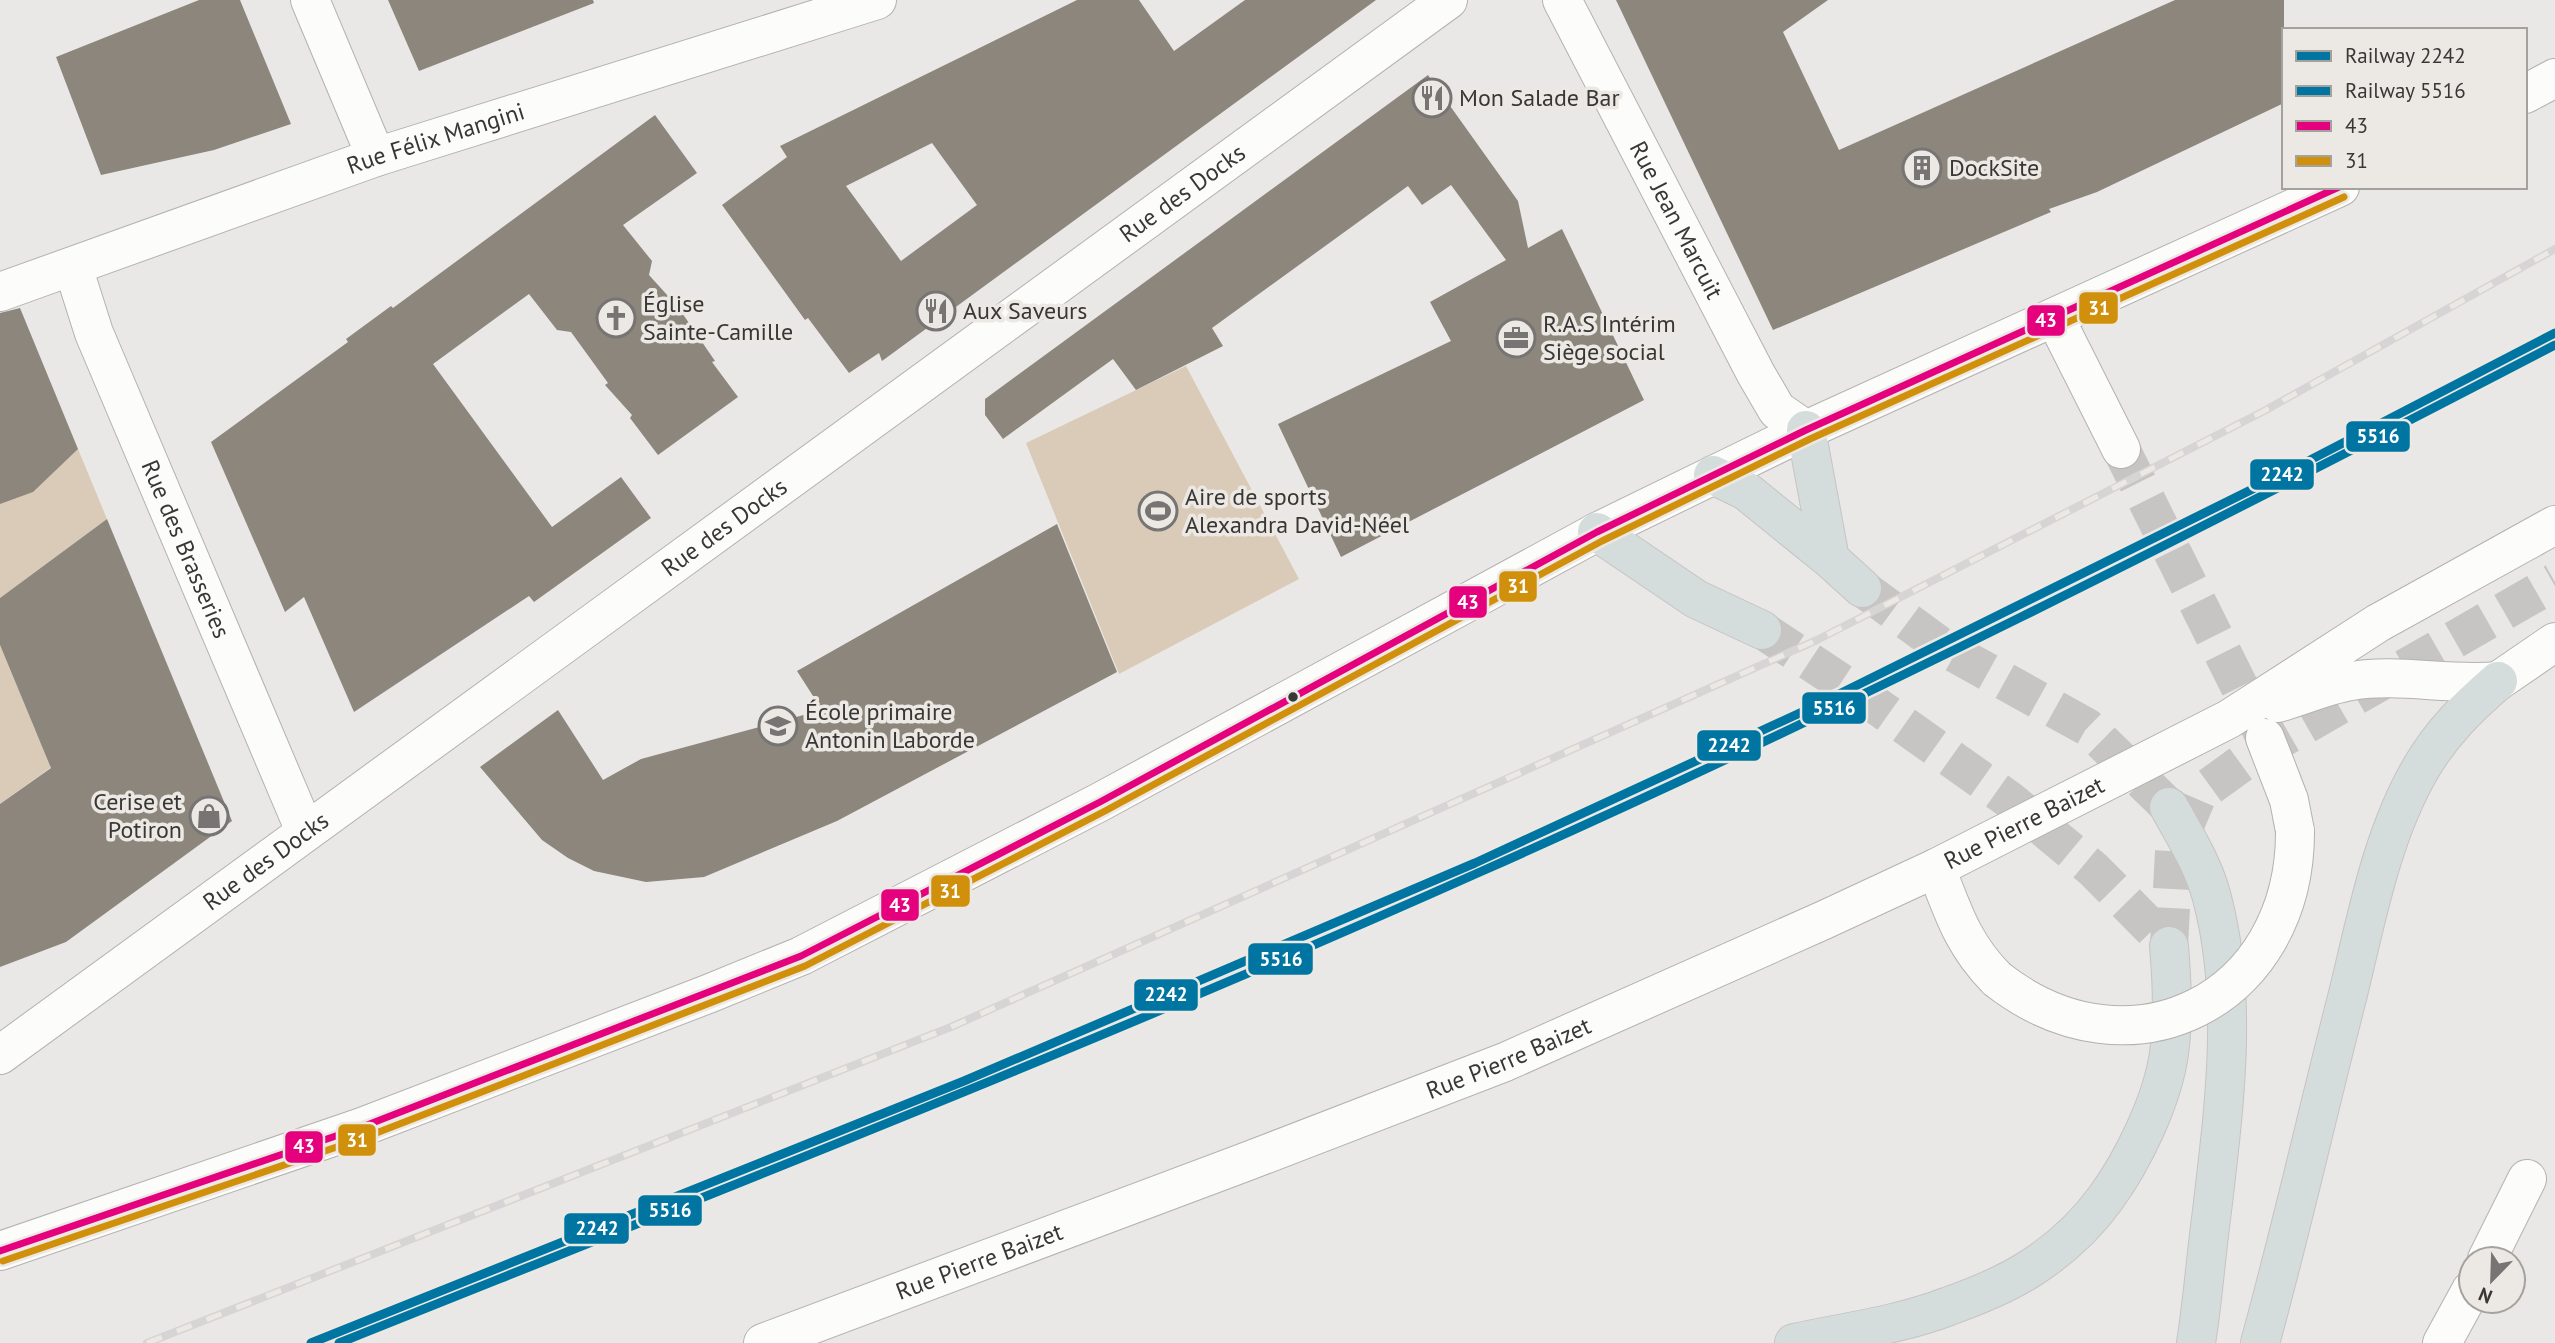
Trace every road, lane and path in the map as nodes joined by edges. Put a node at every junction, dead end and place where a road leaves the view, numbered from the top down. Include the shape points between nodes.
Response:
1 (310, 0) edge
2 (877, 0) edge
3 (1448, 0) edge
4 (1562, 0) edge
5 (2555, 78) edge
6 (2527, 93) edge
7 (376, 157) junction
8 (2336, 189) edge
9 (73, 267) junction
10 (0, 292) edge
11 (2056, 318) junction
12 (1806, 429) junction
13 (2121, 449) tunnel mouth
14 (1713, 475) junction
15 (2555, 525) edge
16 (1597, 532) junction
17 (1830, 558) junction
18 (1862, 588) tunnel mouth
19 (1762, 630) tunnel mouth
20 (2555, 642) edge
21 (2498, 681) junction
22 (2230, 719) junction
23 (2264, 738) tunnel mouth
24 (2169, 807) tunnel mouth
25 (305, 831) junction
26 (1936, 868) junction
27 (2169, 947) dead end
28 (0, 1055) edge
29 (2527, 1179) dead end
30 (2494, 1245) edge
31 (0, 1251) edge
32 (2457, 1315) edge
33 (763, 1343) edge
34 (1794, 1343) edge
35 (2196, 1343) edge
36 (2260, 1343) edge
37 (2442, 1343) edge

1 - 7 street
2 - 7 street, Rue Félix Mangini
3 - 25 street, Rue des Docks
4 - 12 street, Rue Jean Marcuit via 1756,374 1777,410
5 - 6 street
7 - 9 street, Rue Félix Mangini
8 - 11 street
9 - 10 street, Rue Félix Mangini
9 - 25 street, Rue des Brasseries via 94,333
11 - 12 street
11 - 13 street
12 - 14 street
12 - 17 highway
14 - 16 street
14 - 17 highway via 1745,491
15 - 22 street, Rue Pierre Baizet via 2378,623
16 - 19 highway via 1688,595
16 - 31 street via 1100,802 801,956 362,1126
17 - 18 highway
20 - 21 street
21 - 22 street, Rue Pierre Baizet via 2350,681
21 - 36 highway via 2462,712 2440,740 2409,791 2388,845
22 - 26 street, Rue Pierre Baizet
23 - 26 street, bridge via 2289,800 2295,831 2291,880 2284,904 2252,963 2218,996 2189,1011 2132,1026 2108,1027 2041,1009 1997,979 1975,956
24 - 35 highway via 2212,896 2225,973 2226,1092
25 - 28 street, Rue des Docks
26 - 33 street, Rue Pierre Baizet via 1505,1062
27 - 34 highway via 2173,983 2169,1054 2160,1091 2112,1188 2074,1233 2030,1269 1947,1307
29 - 30 street
32 - 37 street

